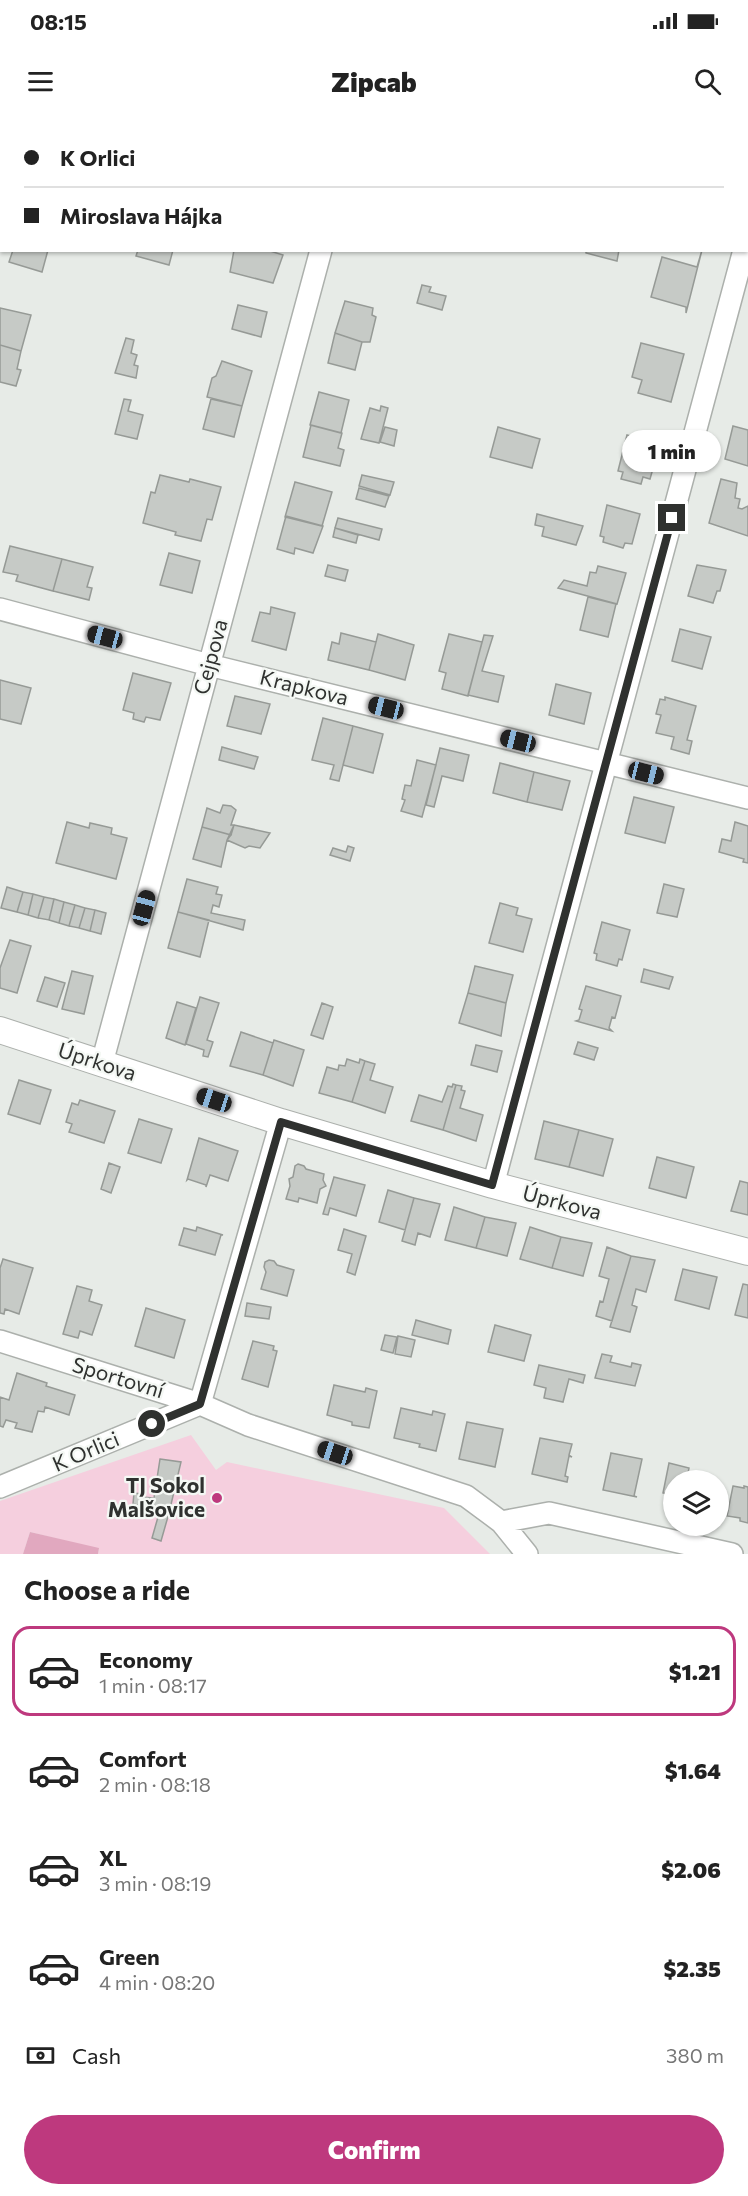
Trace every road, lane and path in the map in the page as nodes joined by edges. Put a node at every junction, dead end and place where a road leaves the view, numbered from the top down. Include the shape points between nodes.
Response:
1 (320, 252) edge
2 (743, 252) edge
3 (0, 609) edge
4 (209, 665) junction
5 (606, 763) junction
6 (748, 798) edge
7 (0, 1030) edge
8 (102, 1063) junction
9 (281, 1122) junction
10 (492, 1185) junction
11 (748, 1252) edge
12 (0, 1341) edge
13 (200, 1404) junction
14 (0, 1487) edge
15 (501, 1522) junction
16 (526, 1554) edge
17 (732, 1554) edge

1 - 4 street, Cejpova
2 - 5 street
3 - 4 street, Krapkova
4 - 5 street, Krapkova
4 - 8 street, Cejpova
5 - 6 street, Krapkova
5 - 10 street
7 - 8 street, Úprkova
8 - 9 street, Úprkova
9 - 10 street, Úprkova
9 - 13 street
10 - 11 street, Úprkova
12 - 13 street, Sportovní
13 - 14 street, K Orlici
13 - 15 street, Sportovní via 248,1425 466,1496
15 - 16 street, Sportovní
15 - 17 street via 549,1513

